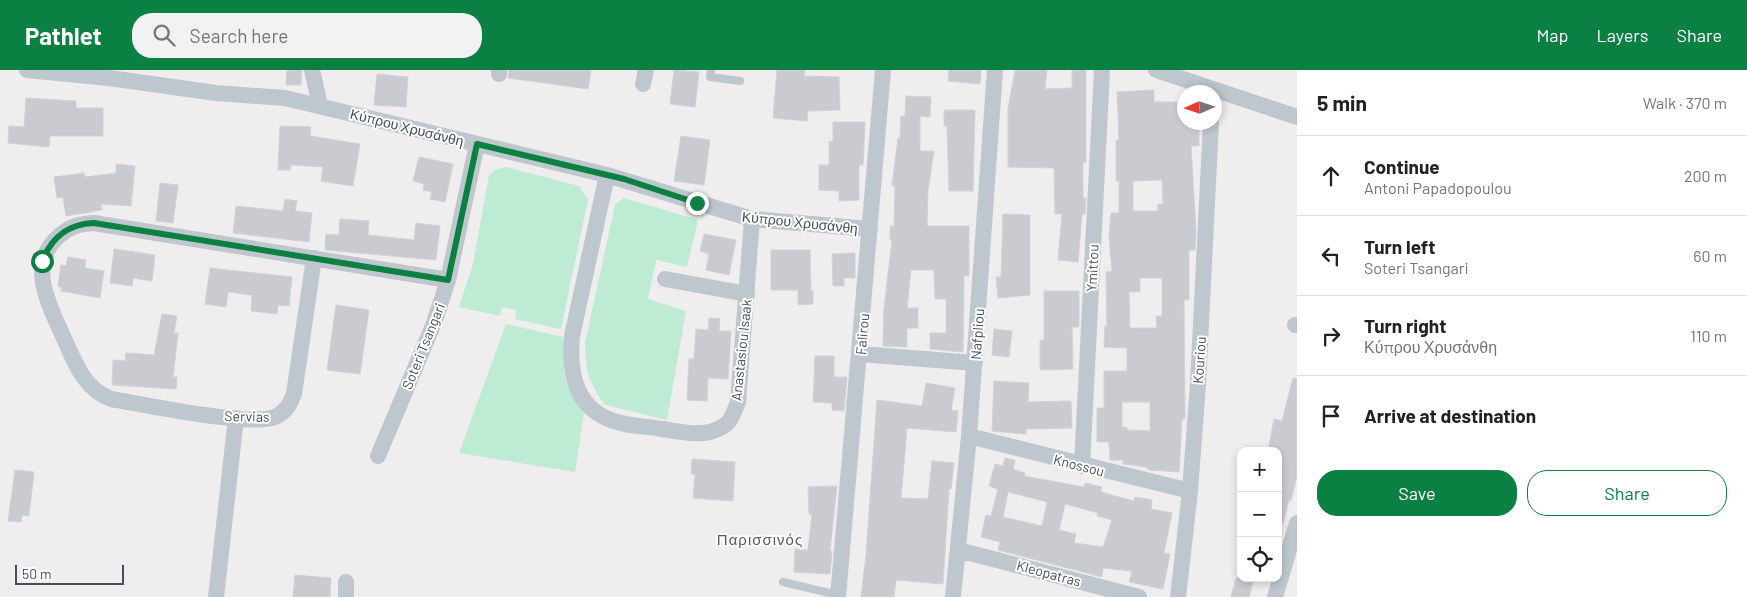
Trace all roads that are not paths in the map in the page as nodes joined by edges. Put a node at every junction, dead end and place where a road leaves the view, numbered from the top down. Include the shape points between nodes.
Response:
1 (27, 70) edge
2 (312, 70) edge
3 (711, 70) edge
4 (883, 70) edge
5 (995, 70) edge
6 (1102, 70) edge
7 (1156, 70) edge
8 (1187, 74) edge
9 (740, 81) dead end
10 (1204, 85) edge
11 (1222, 93) edge
12 (320, 106) junction
13 (1297, 117) edge
14 (1211, 130) edge
15 (477, 144) junction
16 (607, 175) junction
17 (752, 219) junction
18 (870, 229) junction
19 (314, 258) junction
20 (665, 279) dead end
21 (448, 280) junction
22 (747, 294) junction
23 (860, 354) junction
24 (975, 363) junction
25 (236, 418) junction
26 (969, 436) junction
27 (378, 456) dead end
28 (1082, 466) junction
29 (1190, 491) junction
30 (1297, 522) edge
31 (958, 550) junction
32 (783, 582) dead end
33 (838, 596) edge
34 (216, 597) edge
35 (953, 597) edge
36 (1139, 597) edge
37 (1178, 597) edge
38 (1275, 597) edge

1 - 12 street, Κύπρου Χρυσάνθη via 285,98
2 - 12 street
3 - 9 lane via 710,77
4 - 18 street, Falirou
5 - 24 street, Nafpliou
6 - 28 street, Ymittou
7 - 8 street
8 - 10 street
11 - 13 street
12 - 15 street, Κύπρου Χρυσάνθη
14 - 29 street, Kouriou
15 - 16 street, Κύπρου Χρυσάνθη
15 - 21 street, Soteri Tsangari
16 - 17 street, Κύπρου Χρυσάνθη
16 - 22 street, Anastasiou Isaak via 570,358 574,382 596,411 620,422 692,433 723,427 738,402
17 - 18 street, Κύπρου Χρυσάνθη
17 - 22 street, Anastasiou Isaak
18 - 23 street, Falirou
19 - 21 street
19 - 25 street, Servias via 290,405 273,418
19 - 25 street, Servias via 94,223 74,226 62,233 52,242 42,261 48,304 80,371 95,391 111,399
20 - 22 street
21 - 27 street, Soteri Tsangari via 434,323
23 - 24 street
23 - 33 street, Falirou
24 - 26 street, Nafpliou
25 - 34 street
26 - 28 street, Knossou
26 - 31 street, Nafpliou
28 - 29 street, Knossou
29 - 37 street, Kouriou
30 - 38 street
31 - 35 street, Nafpliou
31 - 36 street, Kleopatras
32 - 33 lane

